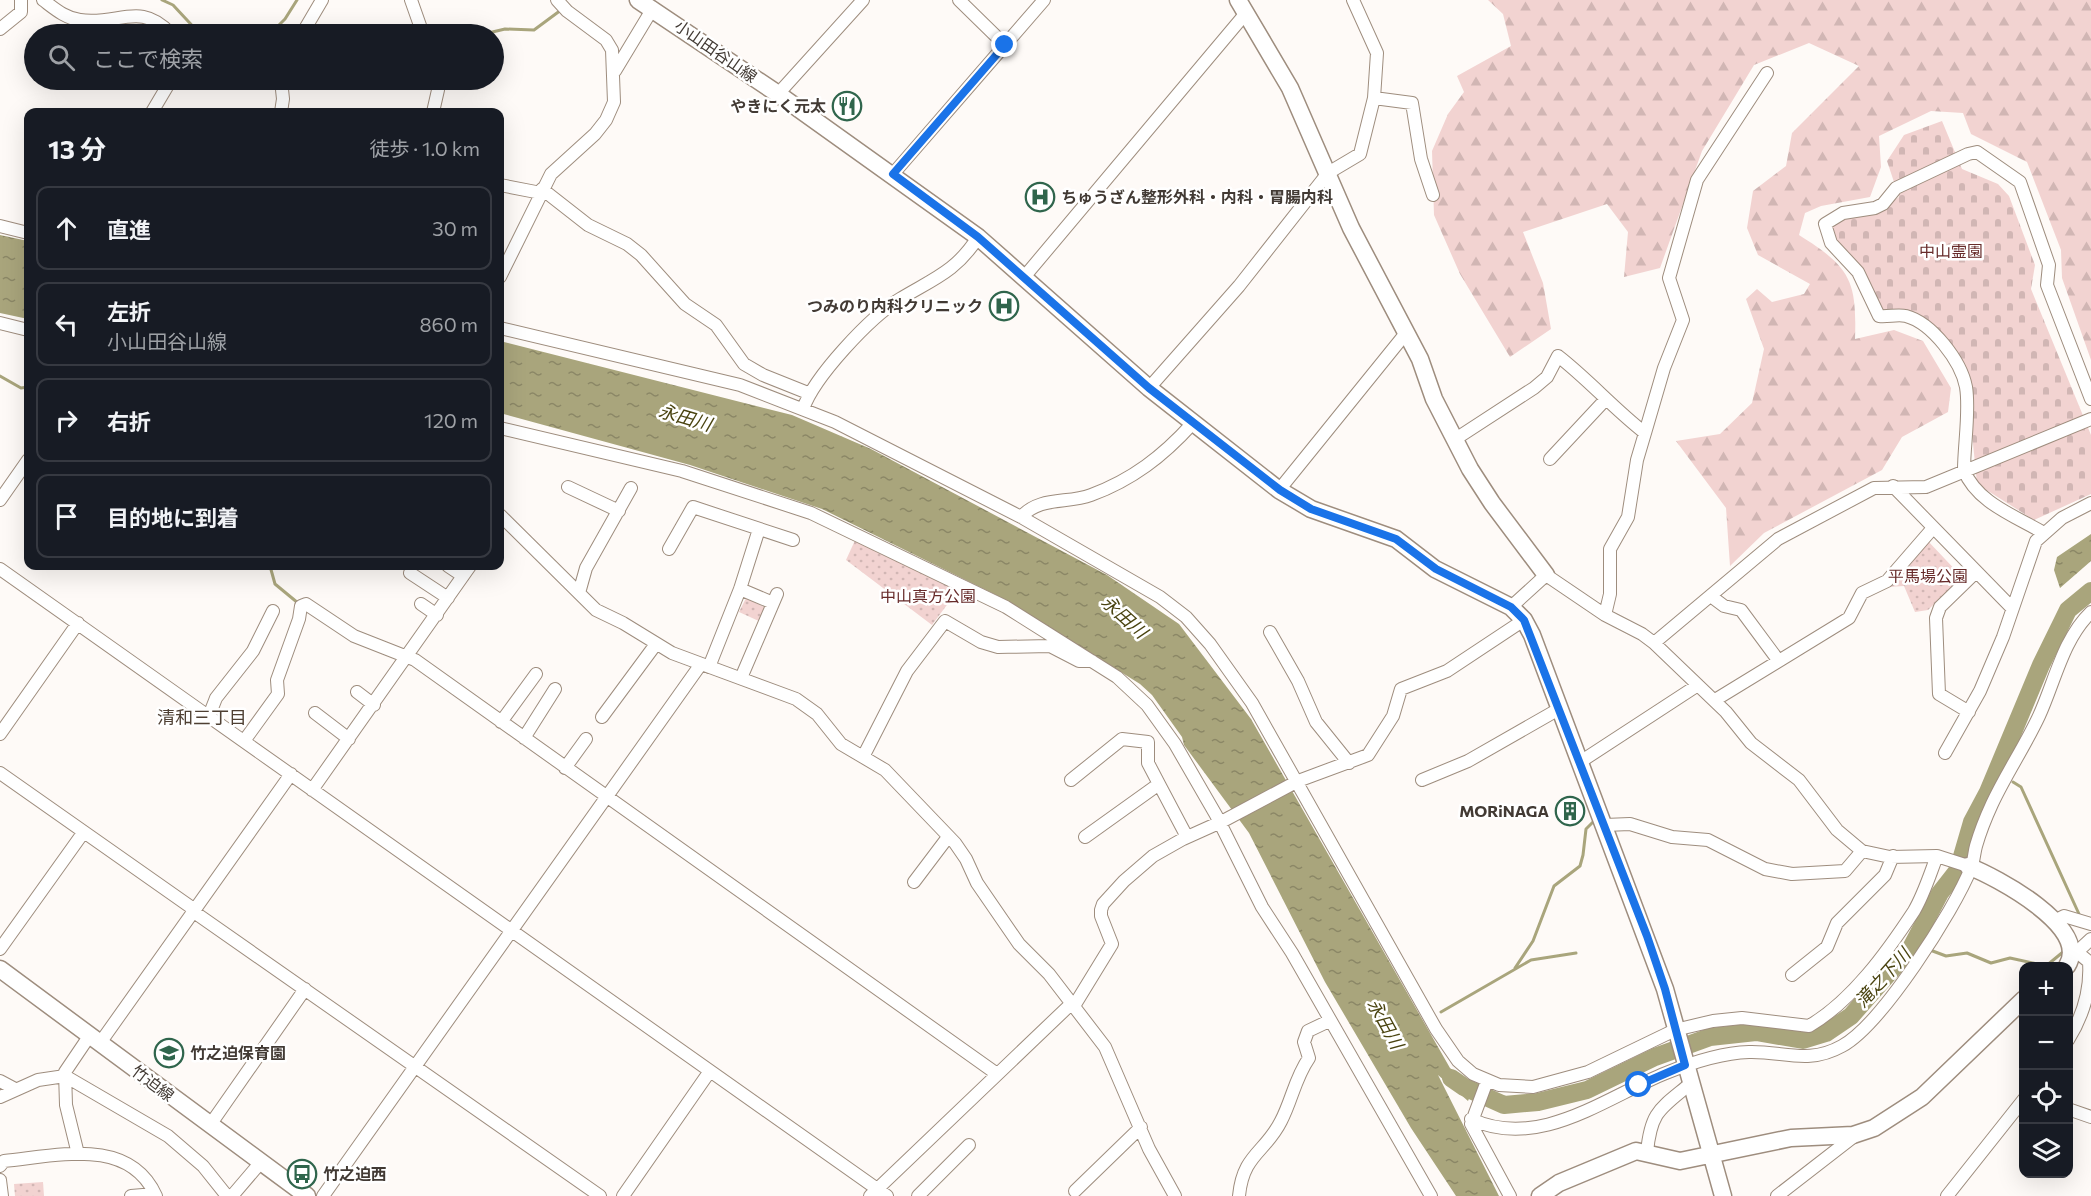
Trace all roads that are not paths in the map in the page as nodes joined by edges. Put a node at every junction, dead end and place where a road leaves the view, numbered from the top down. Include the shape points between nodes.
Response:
1 (21, 0) edge
2 (44, 0) edge
3 (322, 0) edge
4 (411, 0) edge
5 (638, 0) edge
6 (863, 0) edge
7 (960, 0) edge
8 (1044, 0) edge
9 (1353, 0) edge
10 (562, 5) edge
11 (1242, 7) edge
12 (654, 8) junction
13 (158, 24) edge
14 (308, 24) edge
15 (419, 24) edge
16 (0, 29) edge
17 (1005, 45) junction
18 (615, 71) junction
19 (1767, 73) dead end
20 (165, 90) edge
21 (282, 90) edge
22 (438, 90) edge
23 (778, 94) junction
24 (1374, 99) junction
25 (154, 108) edge
26 (282, 108) edge
27 (434, 108) edge
28 (1328, 173) junction
29 (893, 174) junction
30 (504, 186) edge
31 (542, 191) junction
32 (1432, 195) dead end
33 (0, 226) edge
34 (24, 232) edge
35 (978, 237) junction
36 (504, 269) edge
37 (1025, 276) junction
38 (0, 323) edge
39 (24, 329) edge
40 (504, 329) edge
41 (1407, 333) junction
42 (1149, 388) junction
43 (808, 393) junction
44 (1606, 399) junction
45 (2091, 399) edge
46 (802, 409) junction
47 (2091, 419) edge
48 (1192, 424) junction
49 (504, 429) edge
50 (1645, 433) junction
51 (1454, 440) junction
52 (1550, 459) dead end
53 (24, 466) edge
54 (1964, 470) junction
55 (1893, 486) junction
56 (568, 487) dead end
57 (631, 488) dead end
58 (1280, 490) junction
59 (0, 500) edge
60 (2091, 503) edge
61 (619, 511) junction
62 (1021, 517) junction
63 (504, 525) edge
64 (1933, 528) junction
65 (759, 529) junction
66 (2044, 533) junction
67 (793, 540) dead end
68 (669, 549) dead end
69 (0, 569) edge
70 (467, 571) edge
71 (1976, 572) junction
72 (410, 573) dead end
73 (1546, 575) junction
74 (740, 589) junction
75 (579, 593) junction
76 (1712, 597) junction
77 (448, 598) junction
78 (421, 604) dead end
79 (1511, 607) junction
80 (2012, 608) junction
81 (273, 612) dead end
82 (2091, 612) edge
83 (437, 615) junction
84 (1605, 615) junction
85 (1524, 620) junction
86 (78, 623) junction
87 (1270, 632) dead end
88 (1654, 643) junction
89 (656, 644) junction
90 (408, 658) junction
91 (1778, 660) junction
92 (1093, 661) junction
93 (705, 665) junction
94 (536, 674) dead end
95 (741, 678) junction
96 (1698, 685) junction
97 (555, 689) dead end
98 (357, 692) dead end
99 (1715, 700) junction
100 (374, 705) junction
101 (1559, 709) junction
102 (1969, 712) junction
103 (315, 713) dead end
104 (209, 716) junction
105 (602, 717) dead end
106 (501, 722) junction
107 (0, 734) edge
108 (524, 738) junction
109 (349, 739) junction
110 (586, 739) dead end
111 (244, 741) junction
112 (1945, 753) dead end
113 (863, 757) junction
114 (1580, 762) junction
115 (1349, 763) junction
116 (566, 768) junction
117 (0, 773) edge
118 (291, 774) junction
119 (1071, 780) dead end
120 (1422, 780) dead end
121 (1298, 781) junction
122 (1159, 784) junction
123 (312, 790) junction
124 (607, 797) junction
125 (1221, 822) junction
126 (1605, 825) junction
127 (83, 833) junction
128 (948, 837) junction
129 (1085, 837) dead end
130 (1187, 837) junction
131 (1862, 851) junction
132 (1893, 856) junction
133 (1940, 857) junction
134 (1970, 866) junction
135 (914, 882) dead end
136 (194, 911) junction
137 (2060, 918) junction
138 (2091, 924) edge
139 (512, 931) junction
140 (2091, 939) edge
141 (0, 949) edge
142 (2077, 952) junction
143 (2070, 962) edge
144 (0, 969) edge
145 (1792, 975) dead end
146 (305, 989) junction
147 (1073, 1004) junction
148 (2019, 1004) edge
149 (2087, 1015) edge
150 (1329, 1021) junction
151 (1676, 1032) junction
152 (2073, 1033) edge
153 (95, 1039) junction
154 (1685, 1063) junction
155 (415, 1066) junction
156 (710, 1071) junction
157 (998, 1074) junction
158 (65, 1076) junction
159 (0, 1081) edge
160 (1487, 1081) junction
161 (1690, 1084) junction
162 (15, 1089) junction
163 (0, 1097) edge
164 (2019, 1105) edge
165 (2073, 1111) edge
166 (2091, 1117) edge
167 (1471, 1119) junction
168 (210, 1125) junction
169 (1141, 1127) junction
170 (1858, 1134) junction
171 (969, 1145) dead end
172 (1647, 1152) junction
173 (78, 1154) junction
174 (1710, 1155) junction
175 (261, 1162) junction
176 (0, 1166) edge
177 (0, 1180) edge
178 (1075, 1191) dead end
179 (878, 1193) edge
180 (629, 1194) edge
181 (156, 1195) edge
182 (2, 1196) edge
183 (131, 1196) edge
184 (228, 1196) edge
185 (232, 1196) edge
186 (307, 1196) edge
187 (323, 1196) edge
188 (600, 1196) edge
189 (918, 1196) edge
190 (1175, 1196) edge
191 (1239, 1196) edge
192 (1431, 1196) edge
193 (1510, 1196) edge
194 (1540, 1196) edge
195 (1723, 1196) edge
196 (1777, 1196) edge
197 (1947, 1196) edge

1 - 16 street via 21,12
2 - 13 street via 63,15 79,20 131,14 148,16
3 - 14 street
4 - 15 street
5 - 12 street, 小山田谷山線
6 - 23 street
7 - 17 street
8 - 17 street
9 - 24 street via 1377,53
10 - 18 street via 606,40
11 - 28 street via 1290,88
11 - 37 street
12 - 18 street
12 - 23 street, 小山田谷山線
17 - 29 street
18 - 31 street via 614,102 606,120 551,174
19 - 50 street via 1697,180 1669,278 1683,320
20 - 25 street
21 - 26 street
22 - 27 street
23 - 29 street, 小山田谷山線
24 - 28 street via 1360,154
24 - 32 street via 1412,103 1421,159
28 - 41 street via 1365,257
28 - 42 street via 1239,286
29 - 35 street, 小山田谷山線
30 - 31 street
31 - 36 street
31 - 43 street via 588,225 641,255 685,304 716,325 744,364
33 - 34 street
35 - 37 street, 小山田谷山線
35 - 43 street via 950,271 883,311
37 - 42 street, 小山田谷山線
38 - 39 street
40 - 46 street via 693,372
41 - 51 street
41 - 58 street
42 - 48 street, 小山田谷山線
43 - 46 street
44 - 50 street
44 - 51 street via 1558,356 1547,377 1534,388
44 - 52 street
45 - 54 street via 2047,285 2049,265 2034,217 2019,182 2011,174 1977,152 1968,154 1896,188 1875,208 1835,215 1825,224 1831,243 1858,272 1879,316 1903,315 1918,320 1940,339 1958,369 1966,385
46 - 62 street via 907,457
47 - 54 street
48 - 58 street, 小山田谷山線
48 - 62 street via 1161,457 1136,473 1088,496 1037,505
49 - 92 street via 682,471 811,513 1006,607
50 - 84 street via 1628,517 1610,549 1610,594
51 - 73 street via 1492,503
53 - 59 street
54 - 55 street via 1926,487
54 - 66 street via 1979,495
55 - 64 street
55 - 76 street via 1874,488 1778,539
56 - 61 street
57 - 61 street
58 - 79 street, 小山田谷山線 via 1311,509 1396,539 1449,578
60 - 66 street
61 - 75 street via 586,568
62 - 121 street via 1160,597 1186,617 1252,703
63 - 75 street
64 - 71 street
64 - 91 street via 1887,581 1862,592 1849,618
65 - 67 street
65 - 68 street via 693,507
65 - 74 street
66 - 80 street via 2027,562
69 - 86 street
70 - 77 street
71 - 80 street
71 - 102 street via 1940,607 1936,618 1939,694
72 - 77 street
73 - 79 street
73 - 84 street
74 - 93 street
74 - 95 street via 775,598
75 - 89 street via 596,610
76 - 88 street
76 - 91 street via 1724,606 1741,610
77 - 83 street
78 - 83 street
79 - 85 street, 小山田谷山線
80 - 102 street
81 - 104 street via 253,651 216,698
82 - 134 street via 2073,633 2038,717 1992,805
83 - 90 street
84 - 88 street
85 - 101 street, 小山田谷山線
85 - 115 street via 1448,671 1401,689 1386,730 1368,754
86 - 104 street
86 - 107 street
87 - 115 street via 1299,681 1316,722
88 - 96 street
89 - 93 street
89 - 105 street
90 - 100 street
90 - 106 street
90 - 111 street via 354,636 303,604 277,680 278,694
91 - 99 street
92 - 113 street via 1079,661 1050,646 998,647 945,621 907,671
92 - 125 street via 1138,696 1161,723
93 - 95 street
93 - 124 street
94 - 106 street
95 - 113 street via 808,707 841,744
96 - 99 street
96 - 114 street
97 - 108 street
98 - 100 street
99 - 131 street via 1751,743 1799,780 1837,830
100 - 109 street
101 - 114 street, 小山田谷山線
101 - 120 street via 1468,761
102 - 112 street
103 - 109 street
104 - 111 street
106 - 108 street
108 - 116 street
109 - 123 street
110 - 116 street
111 - 118 street
113 - 128 street via 885,770
114 - 126 street, 小山田谷山線
115 - 121 street
116 - 124 street
117 - 127 street
118 - 123 street
118 - 136 street
119 - 122 street via 1122,739 1148,742 1148,763
121 - 125 street
121 - 160 street via 1436,1029 1458,1061
122 - 129 street
122 - 130 street
123 - 139 street
124 - 139 street
124 - 157 street
125 - 130 street
125 - 150 street via 1262,907
126 - 131 street via 1630,824 1672,837 1708,840 1765,869 1792,874 1845,871
126 - 151 street, 小山田谷山線 via 1647,936
127 - 136 street
127 - 141 street
128 - 135 street
128 - 147 street via 1019,944
130 - 147 street via 1153,856 1103,904 1101,916 1112,944
131 - 132 street
132 - 133 street
132 - 145 street via 1885,875 1837,923 1827,946
133 - 134 street
133 - 151 street via 1914,910 1865,975 1821,1019 1809,1026 1742,1018
134 - 137 street via 2012,885
134 - 154 street via 1922,953 1881,1011 1858,1034 1832,1051 1800,1058 1752,1052
136 - 146 street
136 - 153 street
137 - 138 street
137 - 142 street via 2074,938
139 - 155 street
139 - 156 street
140 - 142 street
142 - 143 street
142 - 149 street via 2089,962 2091,971
144 - 153 street, 竹迫線
146 - 155 street
146 - 168 street
147 - 157 street
147 - 169 street via 1105,1047
148 - 170 street via 1922,1097 1891,1119
149 - 152 street
150 - 191 street via 1308,1031 1304,1042 1309,1058 1297,1075 1278,1127 1245,1166
150 - 192 street
151 - 154 street, 小山田谷山線
151 - 160 street via 1571,1079 1522,1088
153 - 158 street
153 - 168 street, 竹迫線
154 - 161 street, 小山田谷山線
154 - 167 street via 1565,1121 1524,1128 1492,1126
155 - 187 street
155 - 188 street
156 - 179 street
156 - 180 street
157 - 179 street
158 - 162 street
158 - 173 street via 66,1105
158 - 184 street via 168,1136 203,1166
159 - 162 street
160 - 167 street
161 - 172 street via 1653,1119
161 - 174 street, 小山田谷山線
162 - 163 street
164 - 197 street
165 - 166 street
167 - 193 street
168 - 175 street, 竹迫線
169 - 178 street
169 - 190 street
170 - 174 street via 1791,1138
170 - 196 street
171 - 189 street
172 - 174 street via 1680,1161
172 - 194 street via 1621,1156 1559,1183
173 - 176 street via 4,1161
173 - 181 street via 93,1152 133,1165
174 - 195 street, 小山田谷山線
175 - 185 street
175 - 186 street, 竹迫線
177 - 182 street
181 - 183 street

